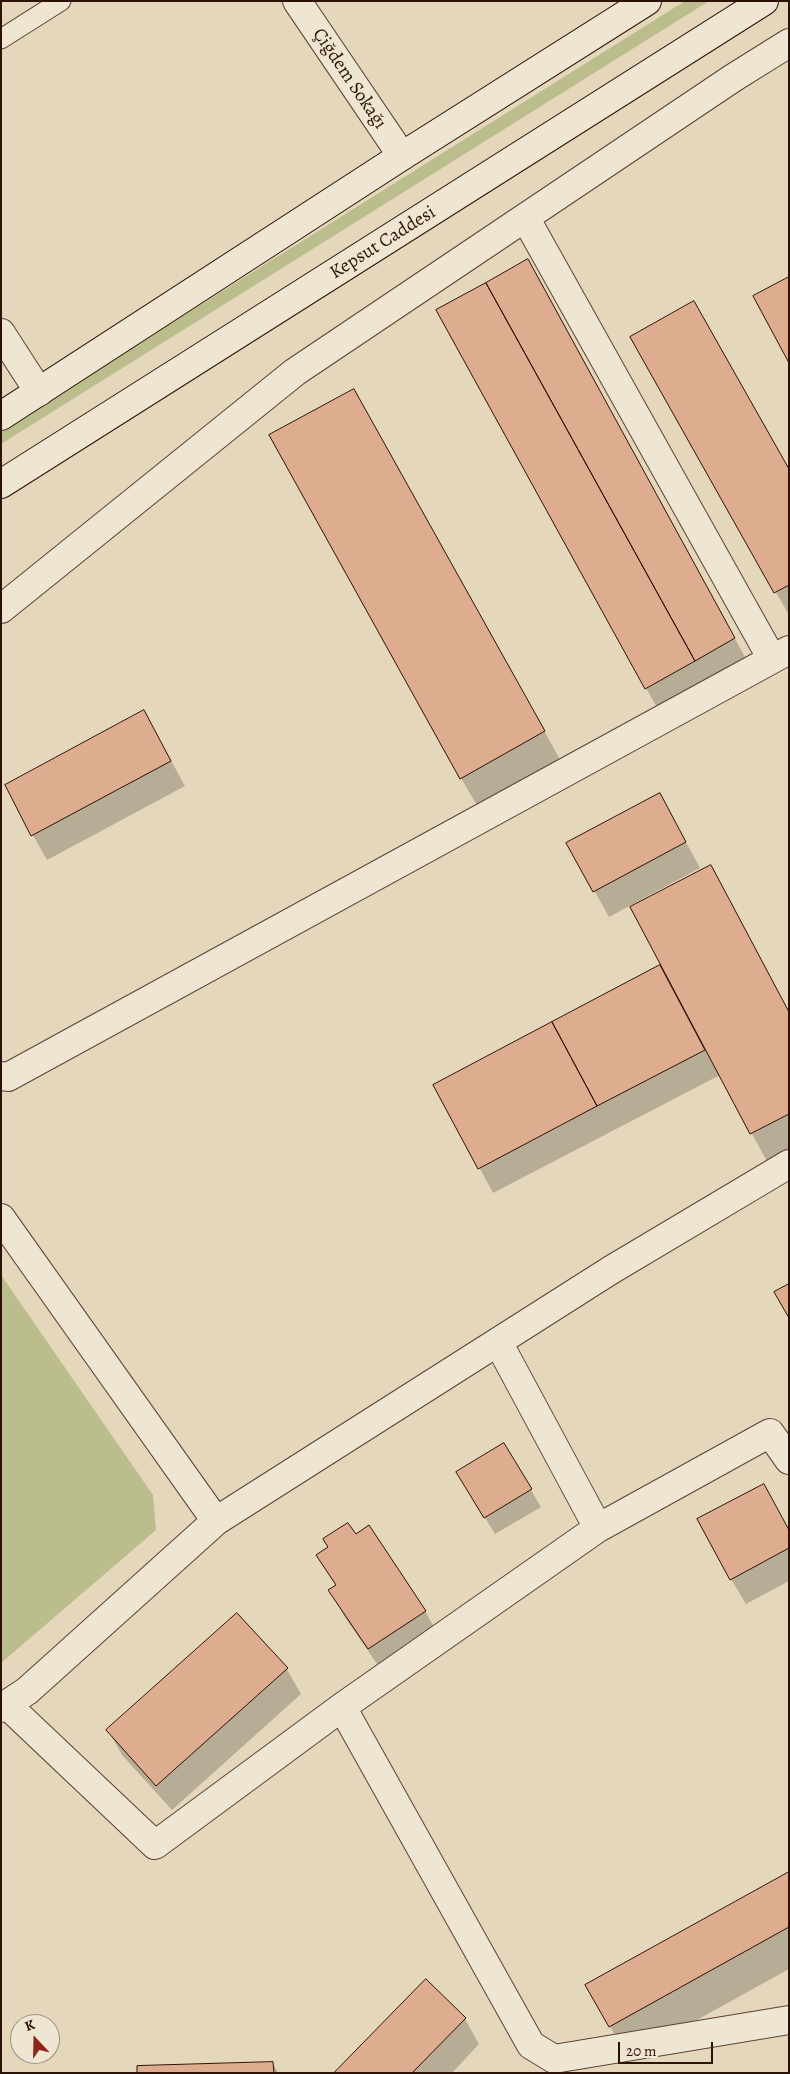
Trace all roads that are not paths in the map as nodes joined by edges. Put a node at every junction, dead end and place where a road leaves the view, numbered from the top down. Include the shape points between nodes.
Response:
1 (61, 1) edge
2 (297, 1) edge
3 (646, 1) edge
4 (764, 1) edge
5 (1, 39) edge
6 (789, 43) edge
7 (402, 156) junction
8 (526, 219) junction
9 (1, 333) edge
10 (39, 392) junction
11 (1, 416) edge
12 (1, 484) edge
13 (1, 609) edge
14 (780, 654) edge
15 (1, 1076) edge
16 (789, 1164) edge
17 (1, 1218) edge
18 (498, 1342) junction
19 (789, 1460) edge
20 (216, 1521) junction
21 (598, 1528) junction
22 (4, 1706) edge
23 (342, 1707) junction
24 (789, 2020) edge

1 - 5 lane
2 - 7 street, Çiğdem Sokağı
3 - 7 street
4 - 12 street, Kepsut Caddesi
6 - 8 street via 732,78
7 - 10 street
8 - 13 street via 295,372
8 - 14 street
9 - 10 street
10 - 11 street
14 - 15 street via 8,1077
16 - 18 street via 610,1270
17 - 20 street
18 - 20 street
18 - 21 street
19 - 21 street via 770,1433
20 - 22 street via 27,1691
21 - 23 street
22 - 23 street via 155,1845
23 - 24 street via 531,2045 554,2059

